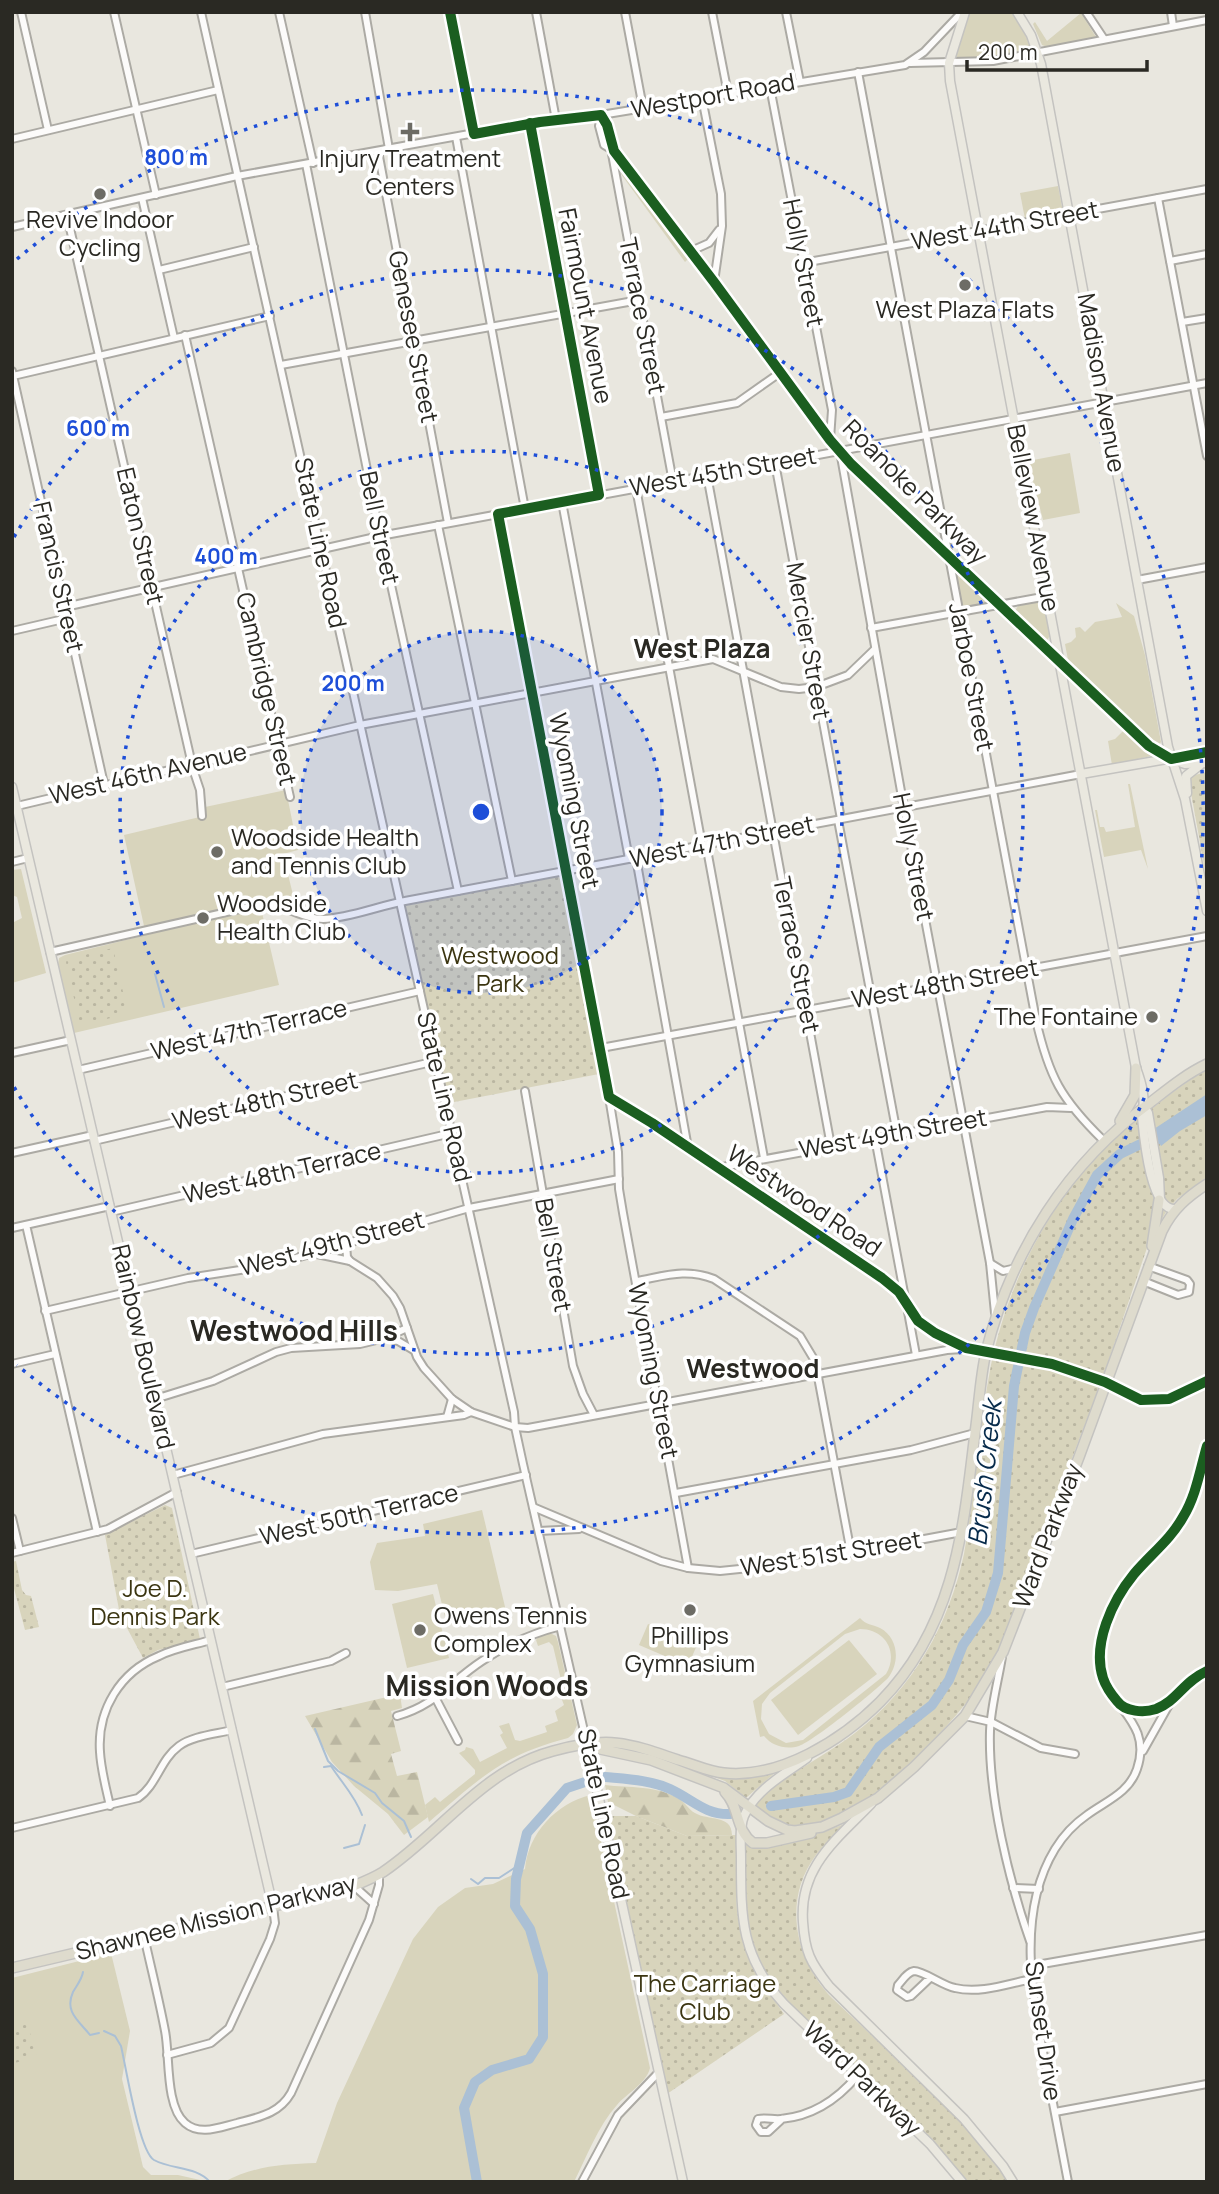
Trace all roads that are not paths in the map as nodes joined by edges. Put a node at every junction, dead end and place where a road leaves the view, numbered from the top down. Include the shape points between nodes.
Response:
1 (21, 12) edge
2 (114, 12) edge
3 (201, 12) edge
4 (279, 12) edge
5 (365, 12) edge
6 (450, 12) edge
7 (536, 12) edge
8 (625, 12) edge
9 (712, 12) edge
10 (786, 12) edge
11 (963, 12) edge
12 (1017, 12) edge
13 (1086, 12) edge
14 (1171, 12) edge
15 (1207, 20) edge
16 (1173, 26) junction
17 (1104, 39) junction
18 (1038, 52) junction
19 (910, 63) junction
20 (949, 63) junction
21 (858, 72) junction
22 (800, 82) junction
23 (770, 87) junction
24 (218, 90) junction
25 (728, 94) junction
26 (702, 99) junction
27 (643, 108) junction
28 (137, 110) junction
29 (601, 115) junction
30 (556, 120) junction
31 (530, 123) junction
32 (48, 130) junction
33 (474, 134) junction
34 (456, 137) junction
35 (12, 139) edge
36 (389, 149) junction
37 (378, 151) junction
38 (614, 151) junction
39 (309, 163) junction
40 (237, 176) junction
41 (1207, 190) edge
42 (156, 195) junction
43 (142, 198) junction
44 (1158, 198) junction
45 (67, 215) junction
46 (1069, 215) junction
47 (722, 226) junction
48 (12, 227) edge
49 (979, 231) junction
50 (254, 247) junction
51 (891, 247) junction
52 (691, 251) junction
53 (1207, 254) edge
54 (1170, 261) junction
55 (803, 263) junction
56 (159, 270) junction
57 (714, 282) junction
58 (639, 300) junction
59 (566, 313) junction
60 (270, 316) junction
61 (1207, 318) edge
62 (1182, 322) junction
63 (492, 327) junction
64 (186, 335) junction
65 (174, 338) junction
66 (415, 341) junction
67 (344, 354) junction
68 (99, 355) junction
69 (281, 365) junction
70 (781, 372) junction
71 (13, 373) edge
72 (1207, 383) edge
73 (1194, 386) junction
74 (1104, 402) junction
75 (661, 417) junction
76 (1014, 419) junction
77 (925, 435) junction
78 (830, 440) junction
79 (839, 451) junction
80 (1207, 456) edge
81 (775, 463) junction
82 (707, 475) junction
83 (673, 482) junction
84 (636, 488) junction
85 (599, 495) junction
86 (562, 502) junction
87 (525, 509) junction
88 (498, 514) junction
89 (448, 523) junction
90 (438, 525) junction
91 (380, 536) junction
92 (321, 548) junction
93 (948, 557) junction
94 (238, 567) junction
95 (1207, 567) edge
96 (1137, 580) junction
97 (152, 587) junction
98 (1048, 596) junction
99 (998, 605) junction
100 (65, 607) junction
101 (959, 612) junction
102 (68, 618) junction
103 (871, 628) junction
104 (12, 631) edge
105 (875, 649) junction
106 (1061, 665) junction
107 (670, 667) junction
108 (743, 671) junction
109 (596, 680) junction
110 (816, 687) junction
111 (532, 693) junction
112 (475, 703) junction
113 (419, 713) junction
114 (360, 724) junction
115 (278, 743) junction
116 (1207, 752) edge
117 (1171, 759) junction
118 (192, 764) junction
119 (1203, 764) edge
120 (1081, 774) junction
121 (104, 784) junction
122 (12, 787) edge
123 (992, 791) junction
124 (290, 797) dead end
125 (17, 806) junction
126 (1187, 807) junction
127 (904, 808) junction
128 (202, 816) dead end
129 (840, 820) junction
130 (773, 832) junction
131 (704, 845) junction
132 (28, 858) junction
133 (632, 858) junction
134 (12, 862) edge
135 (566, 871) junction
136 (512, 881) junction
137 (458, 891) junction
138 (400, 902) junction
139 (1207, 911) edge
140 (1207, 936) edge
141 (50, 952) junction
142 (1114, 953) junction
143 (1026, 969) junction
144 (938, 985) junction
145 (420, 991) junction
146 (872, 998) junction
147 (806, 1010) junction
148 (738, 1022) junction
149 (669, 1036) junction
150 (71, 1040) junction
151 (601, 1048) junction
152 (12, 1053) edge
153 (436, 1061) junction
154 (1207, 1064) edge
155 (1136, 1068) junction
156 (78, 1070) junction
157 (525, 1090) dead end
158 (609, 1097) junction
159 (1144, 1106) junction
160 (1071, 1108) junction
161 (963, 1121) junction
162 (1116, 1128) junction
163 (452, 1133) junction
164 (897, 1134) junction
165 (94, 1138) junction
166 (876, 1138) junction
167 (1103, 1140) junction
168 (831, 1146) junction
169 (688, 1148) junction
170 (12, 1153) edge
171 (764, 1158) junction
172 (717, 1168) junction
173 (619, 1180) junction
174 (1207, 1184) edge
175 (541, 1194) junction
176 (1159, 1200) junction
177 (469, 1208) junction
178 (111, 1209) junction
179 (1175, 1209) junction
180 (26, 1225) junction
181 (12, 1228) edge
182 (345, 1244) junction
183 (313, 1253) junction
184 (350, 1261) junction
185 (990, 1263) junction
186 (1149, 1263) junction
187 (1016, 1268) junction
188 (636, 1280) junction
189 (1143, 1280) junction
190 (130, 1292) junction
191 (906, 1304) junction
192 (46, 1311) junction
193 (996, 1322) junction
194 (407, 1328) junction
195 (385, 1338) junction
196 (966, 1348) junction
197 (987, 1351) junction
198 (415, 1352) junction
199 (55, 1354) junction
200 (916, 1355) junction
201 (12, 1364) edge
202 (817, 1374) junction
203 (1207, 1381) edge
204 (1105, 1382) junction
205 (155, 1399) junction
206 (452, 1399) junction
207 (659, 1404) junction
208 (471, 1412) junction
209 (594, 1415) junction
210 (447, 1417) junction
211 (515, 1427) junction
212 (975, 1433) junction
213 (1207, 1446) edge
214 (834, 1464) junction
215 (173, 1475) junction
216 (526, 1475) junction
217 (177, 1492) junction
218 (676, 1493) junction
219 (533, 1507) junction
220 (12, 1518) edge
221 (581, 1529) junction
222 (539, 1531) junction
223 (97, 1532) junction
224 (962, 1532) junction
225 (16, 1552) edge
226 (851, 1553) junction
227 (191, 1554) junction
228 (688, 1568) junction
229 (561, 1626) junction
230 (211, 1640) junction
231 (1003, 1652) junction
232 (346, 1653) dead end
233 (1207, 1671) edge
234 (222, 1686) junction
235 (436, 1699) junction
236 (1171, 1701) junction
237 (1121, 1707) junction
238 (397, 1716) dead end
239 (965, 1716) junction
240 (991, 1722) junction
241 (232, 1730) junction
242 (458, 1741) dead end
243 (587, 1744) junction
244 (1142, 1753) junction
245 (812, 1754) junction
246 (1075, 1754) dead end
247 (677, 1769) junction
248 (878, 1798) junction
249 (110, 1806) junction
250 (749, 1807) junction
251 (822, 1827) junction
252 (12, 1828) edge
253 (741, 1829) junction
254 (379, 1875) junction
255 (354, 1886) junction
256 (1013, 1888) junction
257 (1039, 1889) junction
258 (374, 1904) junction
259 (274, 1907) junction
260 (1207, 1935) edge
261 (144, 1936) junction
262 (1031, 1943) junction
263 (1031, 1966) junction
264 (12, 1968) edge
265 (930, 1979) junction
266 (1031, 1979) junction
267 (167, 2055) junction
268 (659, 2072) junction
269 (857, 2076) junction
270 (1207, 2084) edge
271 (1055, 2112) junction
272 (782, 2119) dead end
273 (582, 2182) edge
274 (683, 2182) edge
275 (962, 2182) edge
276 (1013, 2182) edge
277 (1068, 2182) edge

1 - 32 street
2 - 28 street
3 - 24 street, State Line Road
4 - 39 street, Bell Street
5 - 36 street
6 - 33 street
7 - 30 street
8 - 27 street
9 - 25 street
10 - 22 street
11 - 19 street
11 - 20 main road, Belleview Avenue
12 - 18 main road, Madison Avenue
13 - 17 street
14 - 16 street
15 - 16 street, Westport Road
16 - 17 street, Westport Road
17 - 18 street, Westport Road
18 - 20 street, Westport Road
18 - 46 main road, Madison Avenue
19 - 20 street, Westport Road
19 - 21 street, Westport Road
20 - 49 main road, Belleview Avenue
21 - 22 street, Westport Road
21 - 51 street, Jarboe Street
22 - 23 street, Westport Road
23 - 25 street, Westport Road
23 - 55 street, Holly Street
24 - 28 street
24 - 40 street, State Line Road
25 - 26 street, Westport Road
26 - 27 street, Westport Road
26 - 47 street via 721,194
27 - 29 street, Westport Road
28 - 32 street
28 - 42 street
29 - 30 street, Westport Road
29 - 38 street, Roanoke Parkway
30 - 31 street, Westport Road
31 - 33 street, Westport Road
31 - 59 street, Fairmount Avenue
32 - 35 street
33 - 34 street, Westport Road
34 - 36 street, Westport Road
34 - 63 street
36 - 37 street, Westport Road
37 - 39 street, Westport Road
37 - 66 street, Genesee Street
38 - 52 street, Roanoke Parkway
38 - 58 street, Terrace Street
39 - 40 street, Westport Road
39 - 67 street, Bell Street
40 - 42 street, Westport Road
40 - 50 street, State Line Road
41 - 44 street, West 44th Street
42 - 43 street, Westport Road
43 - 45 street, Westport Road
43 - 56 street
44 - 46 street, West 44th Street
44 - 54 street
45 - 48 street, Westport Road
45 - 68 street, Eaton Street
46 - 49 street, West 44th Street
46 - 74 main road, Madison Avenue
47 - 52 street via 714,239
47 - 57 street
49 - 51 street, West 44th Street
49 - 76 main road, Belleview Avenue
50 - 56 street
50 - 60 street, State Line Road
51 - 55 street, West 44th Street
51 - 77 street, Jarboe Street
52 - 57 street, Roanoke Parkway
53 - 54 street
54 - 62 street
55 - 78 street, Holly Street via 832,410
56 - 65 street
57 - 70 street, Roanoke Parkway
58 - 59 street
58 - 75 street, Terrace Street
59 - 63 street
59 - 85 street, Fairmount Avenue
60 - 64 street
60 - 69 street, State Line Road
61 - 62 street
62 - 73 street
63 - 66 street
63 - 87 street
64 - 65 street
64 - 94 street, Cambridge Street
65 - 68 street
66 - 67 street
66 - 89 street, Genesee Street
67 - 69 street
67 - 91 street, Bell Street
68 - 71 street
68 - 97 street, Eaton Street
69 - 92 street, State Line Road
70 - 75 street via 737,402
70 - 78 street, Roanoke Parkway
71 - 100 street, Francis Street
72 - 73 street, West 45th Street
73 - 74 street, West 45th Street
73 - 80 street
74 - 76 street, West 45th Street
74 - 96 main road, Madison Avenue
75 - 83 street, Terrace Street
76 - 77 street, West 45th Street
76 - 98 main road, Belleview Avenue
77 - 79 street, West 45th Street
77 - 93 street, Jarboe Street
78 - 79 street, Roanoke Parkway
79 - 81 street, West 45th Street
79 - 93 street, Roanoke Parkway
79 - 103 street, Holly Street
81 - 82 street, West 45th Street
81 - 110 street, Mercier Street
82 - 83 street, West 45th Street
82 - 108 street, Terrace Street
83 - 84 street, West 45th Street
84 - 85 street, West 45th Street
84 - 107 street
85 - 86 street, West 45th Street
86 - 87 street, West 45th Street
86 - 109 street
87 - 88 street, West 45th Street
88 - 89 street, West 45th Street
88 - 111 street, Wyoming Street
89 - 90 street, West 45th Street
90 - 91 street, West 45th Street
90 - 112 street
91 - 92 street, West 45th Street
91 - 113 street, Bell Street
92 - 94 street, West 45th Street
92 - 114 street, State Line Road
93 - 99 street, Roanoke Parkway
93 - 101 street, Jarboe Street
94 - 97 street, West 45th Street
94 - 115 street, Cambridge Street
95 - 96 street
96 - 117 main road, Madison Avenue
97 - 100 street, West 45th Street
97 - 118 street, Eaton Street
98 - 99 street
98 - 106 main road, Belleview Avenue
99 - 101 street
99 - 106 street, Roanoke Parkway
100 - 102 street, Francis Street
101 - 103 street
101 - 123 street, Jarboe Street
102 - 104 street
102 - 121 street, Francis Street
103 - 105 street, Holly Street
105 - 110 street via 848,675
105 - 127 street, Holly Street
106 - 117 street, Roanoke Parkway via 1149,746
106 - 120 main road, Belleview Avenue
107 - 108 street, West 46th Avenue via 713,659
107 - 109 street, West 46th Avenue
107 - 131 street
108 - 110 street, West 46th Avenue via 781,687
108 - 130 street, Terrace Street
109 - 111 street, West 46th Avenue
109 - 133 street
110 - 129 street, Mercier Street
111 - 112 street, West 46th Avenue
111 - 135 street, Wyoming Street
112 - 113 street, West 46th Avenue
112 - 136 street
113 - 114 street, West 46th Avenue
113 - 137 street, Bell Street
114 - 115 street, West 46th Avenue
114 - 138 street, State Line Road
115 - 118 street, West 46th Avenue
115 - 124 street, Cambridge Street
116 - 117 main road, West 47th Street
117 - 119 main road, West 47th Street
117 - 120 main road, West 47th Street
117 - 126 main road
118 - 121 street, West 46th Avenue
118 - 128 street, Eaton Street
119 - 126 main road via 1186,776
120 - 123 street, West 47th Street
120 - 142 main road, Belleview Avenue
121 - 125 street, West 46th Avenue
122 - 125 main road, Rainbow Boulevard
123 - 127 street, West 47th Street
123 - 143 street, Jarboe Street
125 - 132 main road, Rainbow Boulevard
126 - 139 main road
127 - 129 street, West 47th Street
127 - 144 street, Holly Street
129 - 130 street, West 47th Street
129 - 146 street, Mercier Street
130 - 131 street, West 47th Street
130 - 147 street, Terrace Street
131 - 133 street, West 47th Street
131 - 148 street
132 - 134 street
132 - 141 main road, Rainbow Boulevard
133 - 135 street, West 47th Street
133 - 149 street
135 - 136 street, West 47th Street
135 - 151 street, Wyoming Street
136 - 137 street, West 47th Street
137 - 138 street, West 47th Street
138 - 141 street, West 47th Street via 323,919 281,905 258,905
138 - 145 street, State Line Road
140 - 142 street, West 48th Street
141 - 150 main road, Rainbow Boulevard
142 - 143 street, West 48th Street
142 - 155 main road, Belleview Avenue
143 - 144 street, West 48th Street
143 - 160 street, Jarboe Street via 1049,1068
144 - 146 street, West 48th Street
144 - 161 street, Holly Street
145 - 153 street, State Line Road
145 - 156 street, West 47th Terrace
146 - 147 street, West 48th Street
146 - 164 street, Mercier Street
147 - 148 street, West 48th Street
147 - 168 street, Terrace Street
148 - 149 street, West 48th Street
148 - 171 street
149 - 151 street, West 48th Street
149 - 169 street
150 - 152 street
150 - 156 main road, Rainbow Boulevard
151 - 158 street, Wyoming Street
153 - 163 street, State Line Road
153 - 165 street, West 48th Street
154 - 159 highway, Ward Parkway
155 - 159 main road, Belleview Avenue
155 - 162 highway via 1135,1095
156 - 165 main road, Rainbow Boulevard
157 - 175 street, Bell Street
158 - 169 street, Westwood Road
158 - 173 street, Wyoming Street
159 - 162 highway, Ward Parkway
159 - 176 main road, Belleview Avenue via 1142,1116
160 - 161 street, West 49th Street via 1047,1107
160 - 167 street, Jarboe Street
161 - 164 street, West 49th Street
161 - 185 street, Holly Street
162 - 167 highway, Ward Parkway
163 - 177 street, State Line Road
163 - 178 street, West 48th Terrace
164 - 166 street, West 49th Street
165 - 170 street, West 48th Street
165 - 178 main road, Rainbow Boulevard
166 - 168 street, West 49th Street
166 - 191 street
167 - 187 highway, Ward Parkway via 1052,1203
168 - 171 street, West 49th Street
169 - 172 street, Westwood Road
171 - 172 street, West 49th Street
172 - 191 street, Westwood Road via 882,1278
173 - 175 street, West 49th Street
173 - 188 street, Wyoming Street
174 - 179 highway, Ward Parkway
175 - 177 street, West 49th Street
175 - 209 street, Bell Street via 573,1366
176 - 179 main road via 1168,1210
176 - 186 highway
177 - 182 street, West 49th Street
177 - 211 street, State Line Road
178 - 180 street, West 48th Terrace
178 - 190 main road, Rainbow Boulevard
179 - 186 highway, Ward Parkway
180 - 181 street, West 48th Terrace
180 - 192 street
182 - 183 street, West 49th Street
182 - 184 street
183 - 184 street
183 - 190 street, West 49th Street
184 - 194 street via 384,1284
185 - 187 street via 1003,1270
185 - 193 street, Holly Street
186 - 189 highway, Ward Parkway
186 - 189 street via 1188,1280 1191,1287 1187,1294 1178,1295
187 - 193 highway, Ward Parkway
188 - 202 street via 685,1272 714,1279 800,1336 812,1352
188 - 207 street, Wyoming Street
189 - 204 highway, Ward Parkway
190 - 192 street, West 49th Street
190 - 205 main road, Rainbow Boulevard
191 - 196 street, Westwood Road via 918,1321
191 - 200 street
192 - 199 street
193 - 197 highway, Ward Parkway
194 - 195 street
194 - 198 street
195 - 198 street
195 - 205 street via 344,1346 291,1348 213,1381
196 - 197 street
196 - 200 street
197 - 204 street via 1036,1359
197 - 212 highway, Ward Parkway
198 - 206 street
199 - 201 street
199 - 223 street
200 - 202 street
202 - 207 street
202 - 214 street
203 - 204 street via 1168,1399 1151,1401
204 - 231 highway, Ward Parkway
205 - 215 main road, Rainbow Boulevard
206 - 208 street
206 - 210 street
207 - 209 street
207 - 218 street, Wyoming Street
208 - 210 street
208 - 211 street
209 - 211 street
210 - 215 street via 323,1434
211 - 216 street, State Line Road
212 - 214 street
212 - 224 highway, Ward Parkway
213 - 237 street via 1184,1517 1133,1576 1106,1623 1102,1676
214 - 218 street
214 - 226 street
215 - 217 main road, Rainbow Boulevard
216 - 219 street, State Line Road
216 - 227 street, West 50th Terrace
217 - 223 street
217 - 227 main road, Rainbow Boulevard
218 - 228 street, Wyoming Street
219 - 221 street, West 51st Street
219 - 222 street, State Line Road
220 - 225 street
221 - 222 street, West 51st Street
221 - 228 street, West 51st Street
222 - 229 street, State Line Road
223 - 225 street
224 - 226 street, West 51st Street
224 - 245 highway, Ward Parkway via 943,1605 927,1642 879,1704
226 - 228 street, West 51st Street via 750,1569
227 - 230 main road, Rainbow Boulevard
229 - 235 street via 483,1660
229 - 243 street, State Line Road
230 - 234 main road, Rainbow Boulevard
230 - 249 street via 156,1657 117,1688 99,1740
231 - 239 highway, Ward Parkway
231 - 240 street
232 - 234 street via 331,1661
233 - 236 street, Sunset Drive via 1182,1686
234 - 241 main road, Rainbow Boulevard
235 - 238 street
235 - 242 street
236 - 237 street via 1148,1711
236 - 244 street, Sunset Drive
237 - 244 street via 1136,1727
239 - 240 street
239 - 248 highway, Ward Parkway
240 - 246 street via 1041,1748
240 - 256 street via 991,1761
241 - 249 street via 179,1745 146,1793
241 - 259 main road, Rainbow Boulevard
243 - 245 highway, Shawnee Mission Parkway via 635,1745 723,1773 764,1770
243 - 247 highway
243 - 254 highway, Shawnee Mission Parkway via 549,1752 506,1770
243 - 268 main road, State Line Road
244 - 257 street, Sunset Drive via 1125,1788 1062,1838
245 - 250 main road, Ward Parkway via 758,1794
247 - 250 highway via 724,1788
247 - 253 highway via 726,1793
248 - 251 highway
248 - 276 main road, Ward Parkway via 831,1844 809,1875 801,1903 804,1947 829,1986 964,2119
249 - 252 street
250 - 251 highway via 787,1830
250 - 253 main road, Ward Parkway
251 - 253 highway via 803,1836 760,1844 750,1841
253 - 269 main road, Ward Parkway via 741,1913 751,1955 768,1987
254 - 255 highway, Shawnee Mission Parkway
254 - 258 street
255 - 258 street
255 - 259 highway, Shawnee Mission Parkway
256 - 257 street
256 - 262 street
257 - 262 street, Sunset Drive
258 - 267 street via 291,2093 279,2108 207,2130 187,2125 174,2102
259 - 261 highway, Shawnee Mission Parkway
259 - 267 street via 270,1939 229,2028 205,2046
260 - 263 street
261 - 264 highway, Shawnee Mission Parkway
261 - 267 street
262 - 263 street, Sunset Drive
263 - 266 street, Sunset Drive
265 - 265 street via 913,1972 897,1987 909,1997
265 - 266 street via 959,1990 977,1990
266 - 271 street, Sunset Drive
268 - 273 street via 618,2115
268 - 274 main road, State Line Road
269 - 272 street via 826,2106
269 - 275 main road, Ward Parkway via 930,2144
270 - 271 street
271 - 277 street, Sunset Drive

